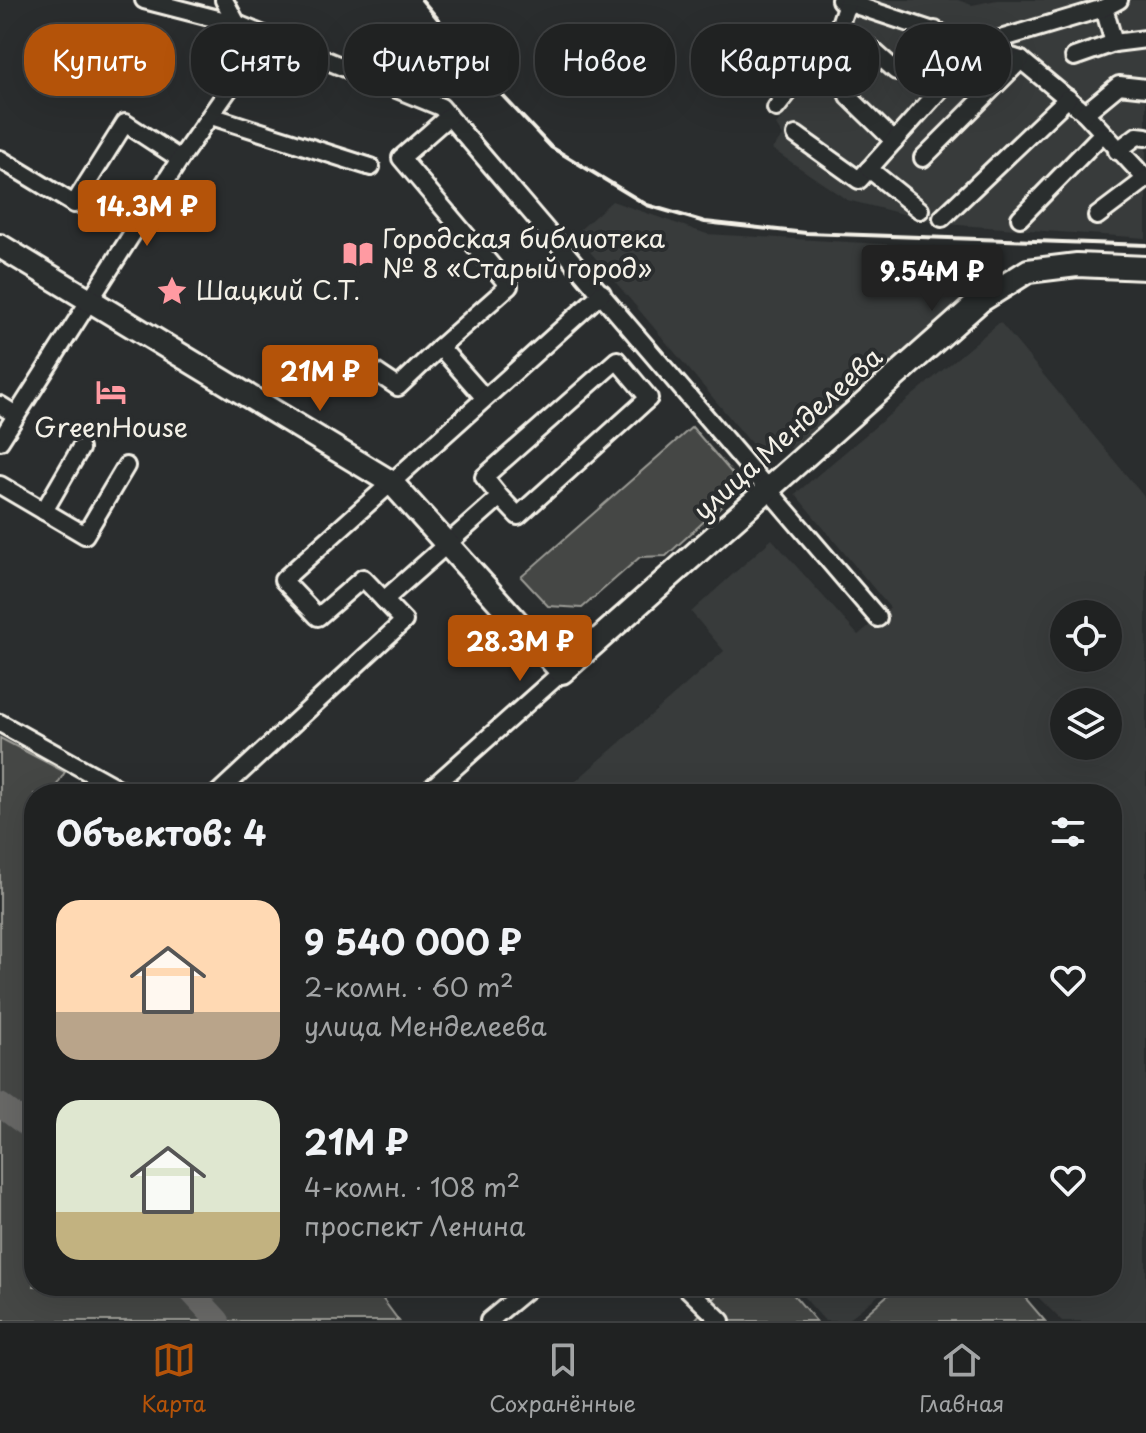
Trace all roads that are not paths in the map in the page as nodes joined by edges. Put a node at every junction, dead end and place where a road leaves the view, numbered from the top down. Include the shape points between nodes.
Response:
1 (144, 0) edge
2 (224, 0) edge
3 (843, 1) edge
4 (1111, 4) edge
5 (237, 24) joint
6 (916, 24) edge
7 (1011, 35) edge
8 (1146, 39) edge
9 (1114, 43) junction
10 (879, 56) edge
11 (1011, 56) edge
12 (1074, 57) dead end
13 (1021, 60) junction
14 (328, 61) edge
15 (895, 70) edge
16 (1146, 88) edge
17 (225, 96) edge
18 (848, 96) dead end
19 (934, 96) edge
20 (1068, 98) junction
21 (776, 108) dead end
22 (1085, 113) junction
23 (211, 116) junction
24 (449, 116) junction
25 (796, 135) dead end
26 (1101, 135) junction
27 (1146, 137) edge
28 (894, 141) junction
29 (1117, 151) junction
30 (923, 158) dead end
31 (0, 159) edge
32 (180, 159) junction
33 (371, 167) dead end
34 (869, 169) junction
35 (1146, 179) edge
36 (920, 210) dead end
37 (1097, 216) dead end
38 (942, 218) dead end
39 (1020, 218) dead end
40 (0, 246) edge
41 (1146, 268) edge
42 (602, 293) junction
43 (88, 300) junction
44 (440, 347) junction
45 (368, 367) dead end
46 (484, 397) junction
47 (0, 405) edge
48 (16, 415) junction
49 (0, 441) edge
50 (80, 449) dead end
51 (126, 466) dead end
52 (392, 483) junction
53 (0, 485) edge
54 (769, 487) junction
55 (500, 497) junction
56 (44, 511) junction
57 (447, 544) junction
58 (384, 600) junction
59 (878, 618) dead end
60 (562, 672) junction
61 (0, 723) edge
62 (110, 784) edge
63 (228, 784) edge
64 (436, 784) edge
65 (520, 1296) edge
66 (695, 1296) edge
67 (495, 1319) edge
68 (721, 1321) edge

1 - 5 street
2 - 5 street
3 - 6 street
3 - 21 street via 838,30
4 - 7 street
4 - 9 street
8 - 9 street
9 - 12 street
10 - 15 street
11 - 13 street
13 - 20 street
13 - 30 street
14 - 24 street via 441,107
16 - 22 street via 1119,85
17 - 23 street
18 - 28 street
19 - 28 street
20 - 22 street
20 - 38 street
22 - 26 street
23 - 32 street
23 - 33 street
24 - 42 street
24 - 44 street via 401,158 509,286
25 - 34 street via 859,180
26 - 29 street
26 - 39 street
27 - 29 street via 1137,136
28 - 34 street
29 - 35 street
31 - 32 street via 74,204 125,123
32 - 43 street
34 - 36 street
35 - 37 street
40 - 43 main road
41 - 54 main road, улица Менделеева via 1077,265 1028,271 980,301
42 - 46 street
42 - 54 street
43 - 48 street
43 - 52 main road
44 - 45 street via 398,387
44 - 46 street
46 - 52 street
47 - 48 street
48 - 49 street
50 - 56 street
51 - 56 street via 85,535
52 - 57 main road
52 - 58 street via 283,580 318,617 363,578
53 - 56 street
54 - 59 street
54 - 60 main road, улица Менделеева
55 - 55 street via 518,516 649,398 617,360 484,477
55 - 57 street
57 - 58 street
57 - 60 main road
58 - 63 street via 404,621
60 - 64 street
61 - 62 street
65 - 67 street
66 - 68 street

